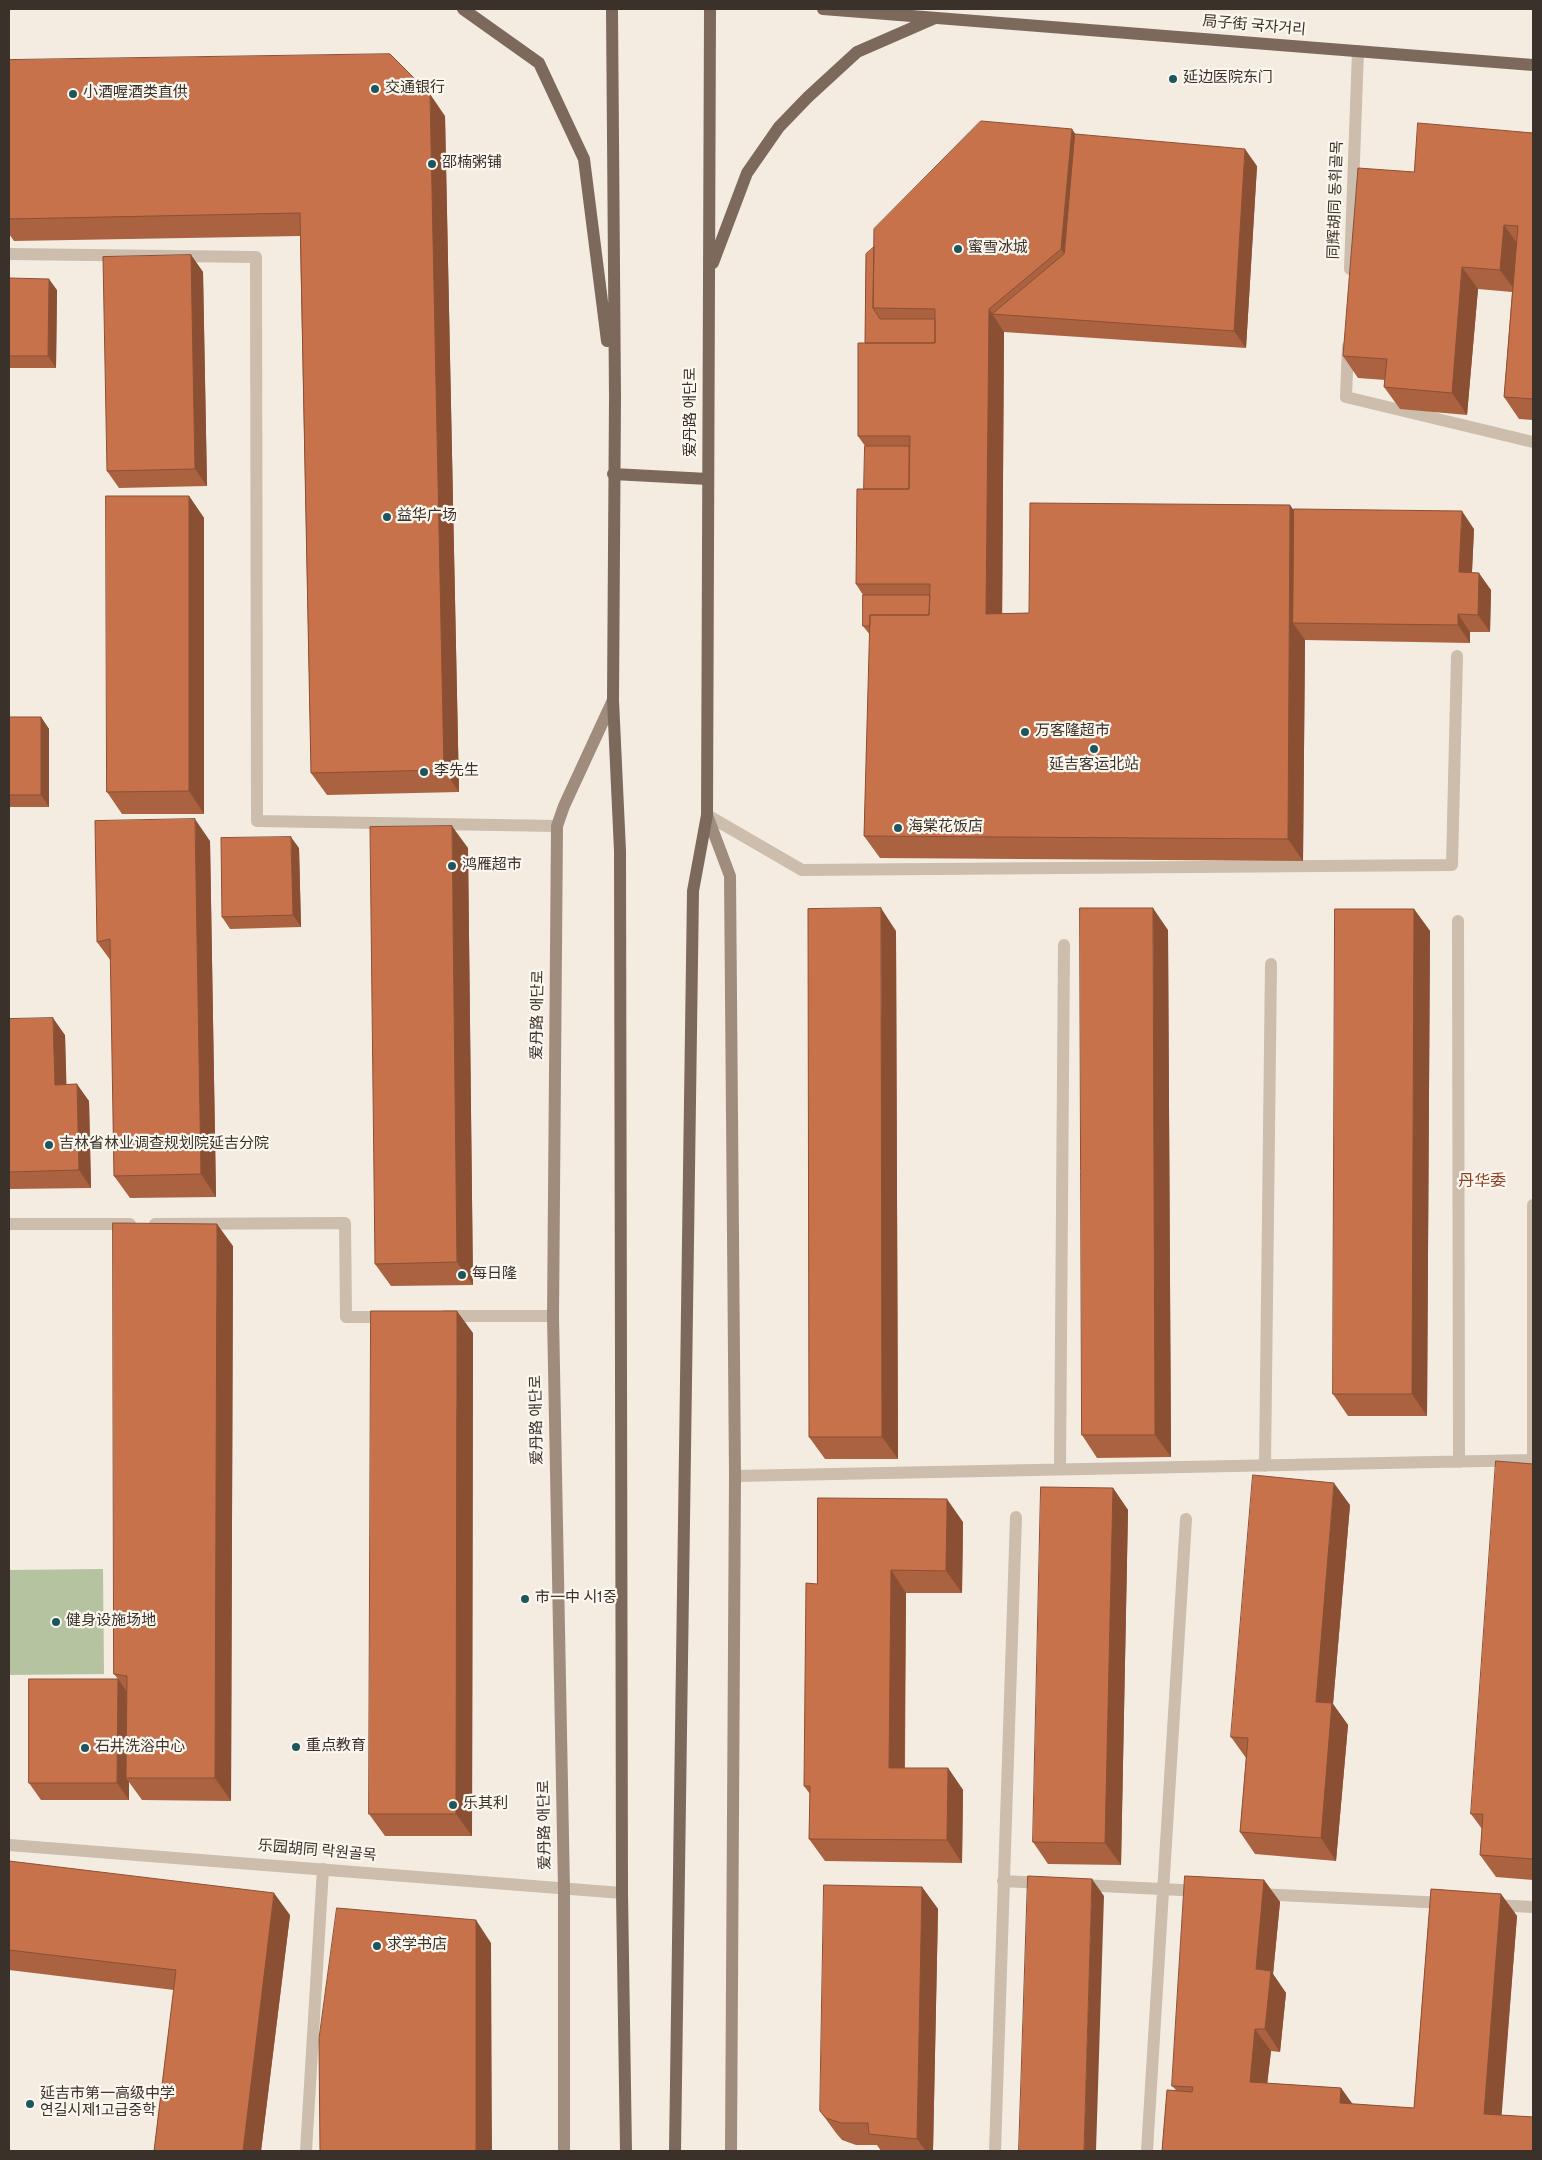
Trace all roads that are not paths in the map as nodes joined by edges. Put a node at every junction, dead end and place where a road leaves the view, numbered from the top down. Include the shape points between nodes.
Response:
1 (463, 9) edge
2 (612, 9) edge
3 (710, 9) edge
4 (824, 9) edge
5 (936, 18) junction
6 (1358, 51) junction
7 (1533, 65) edge
8 (9, 254) edge
9 (709, 272) junction
10 (1350, 278) edge
11 (1348, 338) edge
12 (615, 398) junction
13 (1533, 442) edge
14 (614, 474) junction
15 (708, 479) junction
16 (1457, 656) dead end
17 (613, 700) junction
18 (707, 815) junction
19 (557, 826) junction
20 (1458, 921) dead end
21 (1064, 946) dead end
22 (1271, 964) dead end
23 (1533, 1205) edge
24 (9, 1224) edge
25 (405, 1316) edge
26 (434, 1316) edge
27 (553, 1316) junction
28 (1533, 1460) edge
29 (1459, 1462) junction
30 (1265, 1466) junction
31 (1060, 1469) junction
32 (735, 1476) junction
33 (1016, 1517) dead end
34 (1186, 1519) dead end
35 (9, 1845) edge
36 (323, 1869) junction
37 (1004, 1881) junction
38 (564, 1889) junction
39 (1164, 1889) junction
40 (1212, 1892) edge
41 (622, 1893) junction
42 (1241, 1893) edge
43 (1455, 1904) edge
44 (1485, 1905) edge
45 (1533, 1907) edge
46 (306, 2151) edge
47 (564, 2151) edge
48 (626, 2151) edge
49 (675, 2151) edge
50 (731, 2151) edge
51 (995, 2151) edge
52 (1147, 2151) edge

1 - 12 main road via 539,63 584,159
2 - 12 main road, 爱丹路 애단로
3 - 9 main road, 爱丹路 애단로
4 - 5 main road, 局子街 국자거리
5 - 6 main road, 局子街 국자거리
5 - 9 main road via 857,52 779,127 747,172
6 - 7 main road, 局子街 국자거리
6 - 10 street, 同辉胡同 동휘골목
8 - 19 street via 256,256 257,821
9 - 15 main road, 爱丹路 애단로
11 - 13 street via 1346,397
12 - 14 main road, 爱丹路 애단로
14 - 15 main road
14 - 17 main road, 爱丹路 애단로
15 - 18 main road, 爱丹路 애단로
16 - 18 street via 1452,864 802,870
17 - 19 street, 爱丹路 애단로
17 - 41 main road, 爱丹路 애단로 via 620,850
18 - 32 street, 爱丹路 애단로 via 730,876
18 - 49 main road, 爱丹路 애단로 via 693,891
19 - 27 street, 爱丹路 애단로
20 - 29 street
21 - 31 street
22 - 30 street
23 - 28 street
24 - 25 street via 345,1223 346,1317
26 - 27 street
27 - 38 street, 爱丹路 애단로
28 - 29 street
29 - 30 street
30 - 31 street
31 - 32 street
32 - 50 street, 爱丹路 애단로
33 - 37 street
34 - 39 street
35 - 36 street, 乐园胡同 락원골목
36 - 38 street, 乐园胡同 락원골목
36 - 46 street
37 - 39 street
37 - 51 street
38 - 41 street, 乐园胡同 락원골목
38 - 47 street, 爱丹路 애단로
39 - 40 street
39 - 52 street
41 - 48 main road, 爱丹路 애단로
42 - 43 street
44 - 45 street

